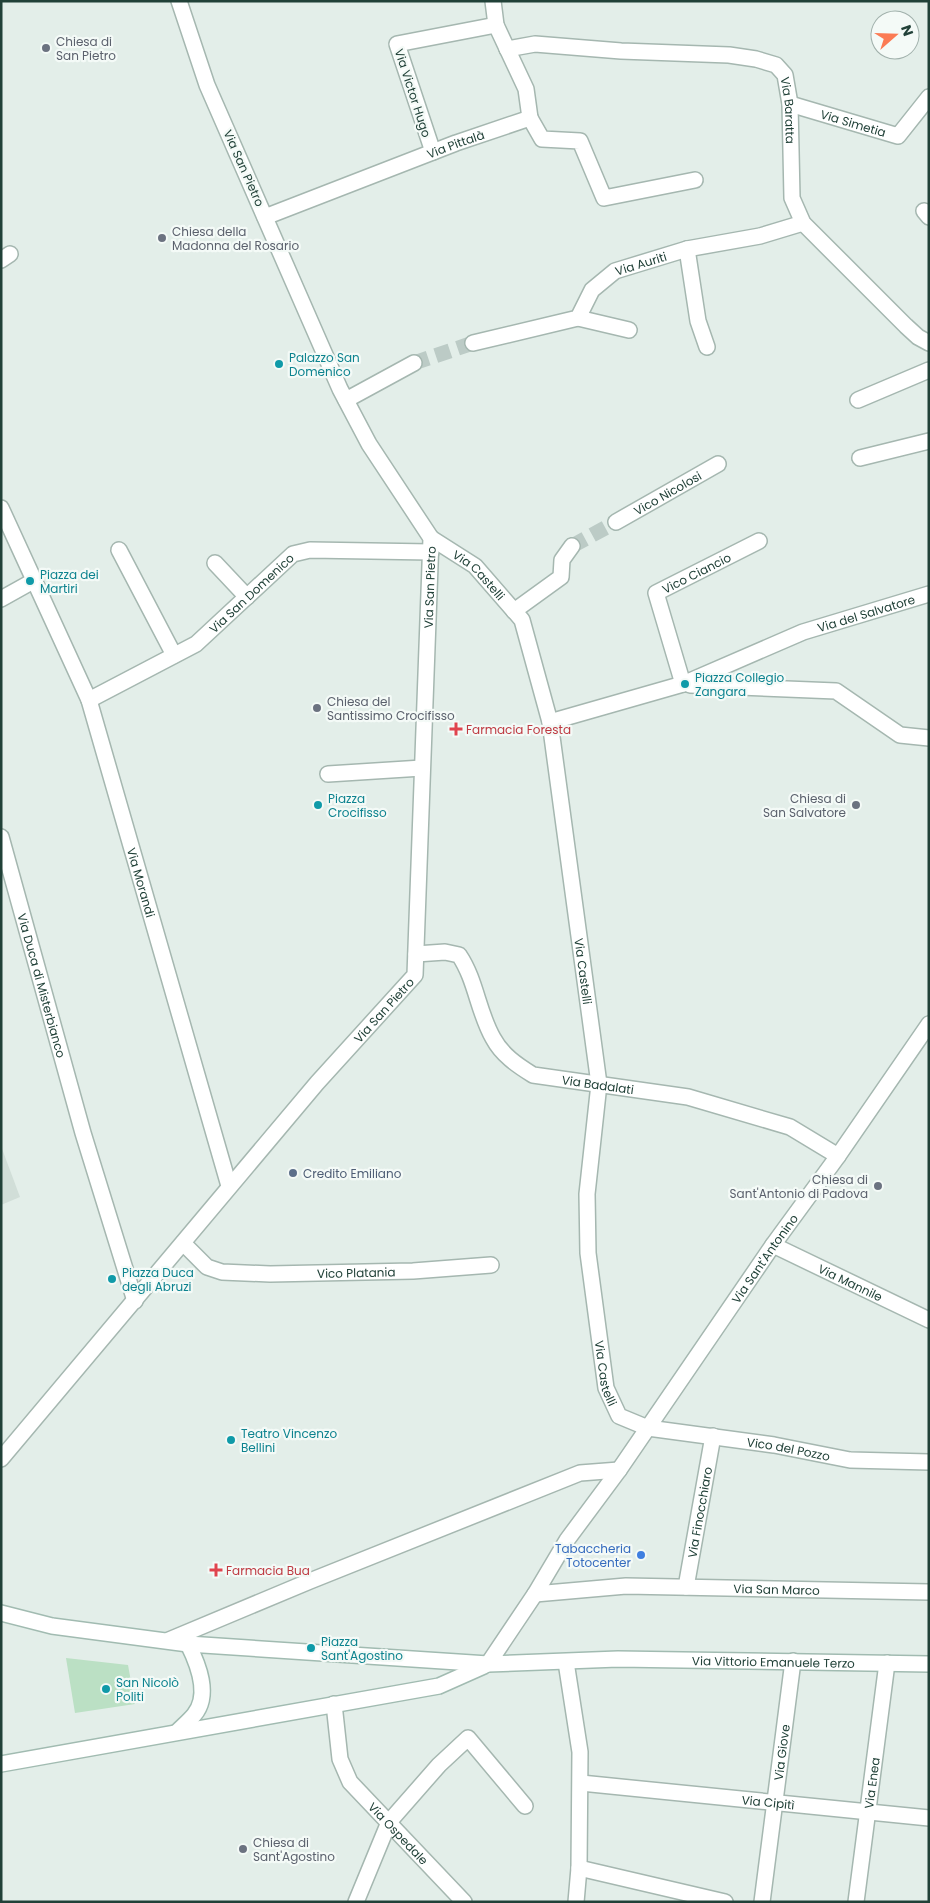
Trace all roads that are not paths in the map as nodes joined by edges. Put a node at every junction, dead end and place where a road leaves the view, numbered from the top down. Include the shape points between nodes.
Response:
1 (179, 1) edge
2 (494, 1) edge
3 (496, 25) junction
4 (507, 50) junction
5 (929, 97) edge
6 (790, 104) junction
7 (530, 118) junction
8 (433, 152) junction
9 (696, 180) dead end
10 (265, 217) junction
11 (803, 223) junction
12 (687, 249) junction
13 (578, 318) junction
14 (629, 330) dead end
15 (473, 343) tunnel mouth
16 (929, 343) edge
17 (707, 347) dead end
18 (414, 363) tunnel mouth
19 (929, 370) edge
20 (346, 400) junction
21 (858, 400) dead end
22 (929, 441) edge
23 (860, 458) dead end
24 (718, 464) dead end
25 (4, 514) edge
26 (616, 522) tunnel mouth
27 (759, 542) dead end
28 (431, 545) junction
29 (572, 546) tunnel mouth
30 (119, 550) dead end
31 (215, 563) dead end
32 (35, 580) junction
33 (929, 594) edge
34 (247, 597) junction
35 (1, 599) edge
36 (514, 611) junction
37 (174, 655) junction
38 (683, 684) junction
39 (89, 700) junction
40 (550, 722) junction
41 (929, 738) edge
42 (422, 768) junction
43 (328, 774) dead end
44 (1, 837) edge
45 (416, 954) junction
46 (929, 1024) edge
47 (599, 1084) junction
48 (838, 1156) junction
49 (229, 1186) junction
50 (183, 1243) junction
51 (773, 1245) junction
52 (491, 1265) dead end
53 (135, 1301) junction
54 (929, 1320) edge
55 (648, 1428) junction
56 (713, 1436) junction
57 (1, 1459) edge
58 (929, 1462) edge
59 (619, 1470) junction
60 (686, 1587) junction
61 (929, 1592) edge
62 (535, 1594) junction
63 (1, 1613) edge
64 (170, 1640) junction
65 (188, 1644) junction
66 (793, 1661) junction
67 (566, 1662) junction
68 (887, 1663) junction
69 (488, 1664) junction
70 (929, 1664) edge
71 (334, 1704) junction
72 (177, 1732) junction
73 (1, 1764) edge
74 (581, 1784) junction
75 (775, 1802) junction
76 (525, 1806) dead end
77 (868, 1812) junction
78 (929, 1818) edge
79 (389, 1822) junction
80 (579, 1868) junction
81 (665, 1895) edge
82 (576, 1896) edge
83 (356, 1902) edge
84 (464, 1902) edge
85 (726, 1902) edge
86 (762, 1902) edge
87 (856, 1902) edge

1 - 10 street, Via San Pietro via 207,85
2 - 3 street
3 - 4 street
3 - 8 street, Via Victor Hugo via 397,44
4 - 6 street, Via Baratta via 536,44 621,51 729,54 756,59 776,65 785,75
4 - 7 street via 526,89
5 - 6 street, Via Simetia via 898,136
6 - 11 street, Via Baratta via 792,198
7 - 8 street, Via Pittalà
7 - 9 street via 542,139 580,141 604,198
8 - 10 street, Via Pittalà
10 - 20 street, Via San Pietro
11 - 12 street, Via Auriti via 760,236
11 - 16 street, Via Baratta via 906,326
12 - 13 street, Via Auriti via 615,271 592,290
12 - 17 street via 698,321
13 - 14 street
13 - 15 street
18 - 20 street
19 - 21 street
20 - 28 street, Via San Pietro
22 - 23 street
24 - 26 street, Vico Nicolosi
25 - 32 street, Via Morandi
27 - 38 street, Vico Ciancio via 656,593
28 - 34 street, Via San Domenico via 310,550 293,554
28 - 36 street, Via Castelli via 475,566
28 - 42 street, Via San Pietro
29 - 36 street via 562,560 561,577
30 - 37 street
31 - 34 street
32 - 35 street
32 - 39 street, Via Morandi
33 - 38 street, Via del Salvatore via 803,632
34 - 37 street, Via San Domenico via 196,644
36 - 40 street, Via Castelli via 522,620
37 - 39 street, Via San Domenico
38 - 40 street
38 - 41 street via 836,691 900,735
39 - 49 street, Via Morandi
40 - 47 street, Via Castelli
42 - 43 street
42 - 45 street, Via San Pietro
44 - 53 street, Via Duca di Misterbianco via 83,1133
45 - 47 street, Via Badalati via 445,952 459,955 468,968 493,1038 511,1061 533,1075
45 - 49 street, Via San Pietro via 415,975 316,1083
46 - 48 street, Via Sant'Antonino
47 - 48 street, Via Badalati via 688,1097 790,1126
47 - 55 street, Via Castelli via 587,1194 588,1243 606,1388 619,1416
48 - 51 street, Via Sant'Antonino
49 - 50 street, Via San Pietro
50 - 52 street, Vico Platania via 207,1267 222,1272 404,1272
50 - 53 street, Via San Pietro
51 - 54 street, Via Mannile
51 - 55 street, Via Sant'Antonino
53 - 57 street, Via San Pietro
55 - 56 street, Vico del Pozzo
55 - 59 street, Via Sant'Antonino
56 - 58 street, Vico del Pozzo via 850,1460
56 - 60 street, Via Finocchiaro
59 - 62 street, Via Sant'Antonino via 567,1540
59 - 64 street via 580,1473
60 - 61 street, Via San Marco
60 - 62 street, Via San Marco via 626,1586
62 - 69 street, Via Sant'Antonino
63 - 64 street, Via Vittorio Emanuele Terzo via 52,1626
64 - 65 street, Via Vittorio Emanuele Terzo
65 - 69 street, Via Vittorio Emanuele Terzo
65 - 72 street via 199,1666 202,1692 196,1714
66 - 67 street, Via Vittorio Emanuele Terzo via 618,1659
66 - 68 street, Via Vittorio Emanuele Terzo
66 - 75 street, Via Giove
67 - 69 street, Via Vittorio Emanuele Terzo
67 - 74 street via 580,1752
68 - 70 street, Via Vittorio Emanuele Terzo
68 - 77 street, Via Enea
69 - 71 street via 439,1686
71 - 72 street
71 - 79 street, Via Ospedale via 340,1759 350,1782
72 - 73 street
74 - 75 street, Via Cipitì
74 - 80 street
75 - 77 street, Via Cipitì
75 - 86 street, Via Giove
76 - 79 street via 468,1738 439,1765
77 - 78 street, Via Cipitì
77 - 87 street, Via Enea
79 - 83 street
79 - 84 street, Via Ospedale
80 - 81 street
80 - 82 street
81 - 85 street

